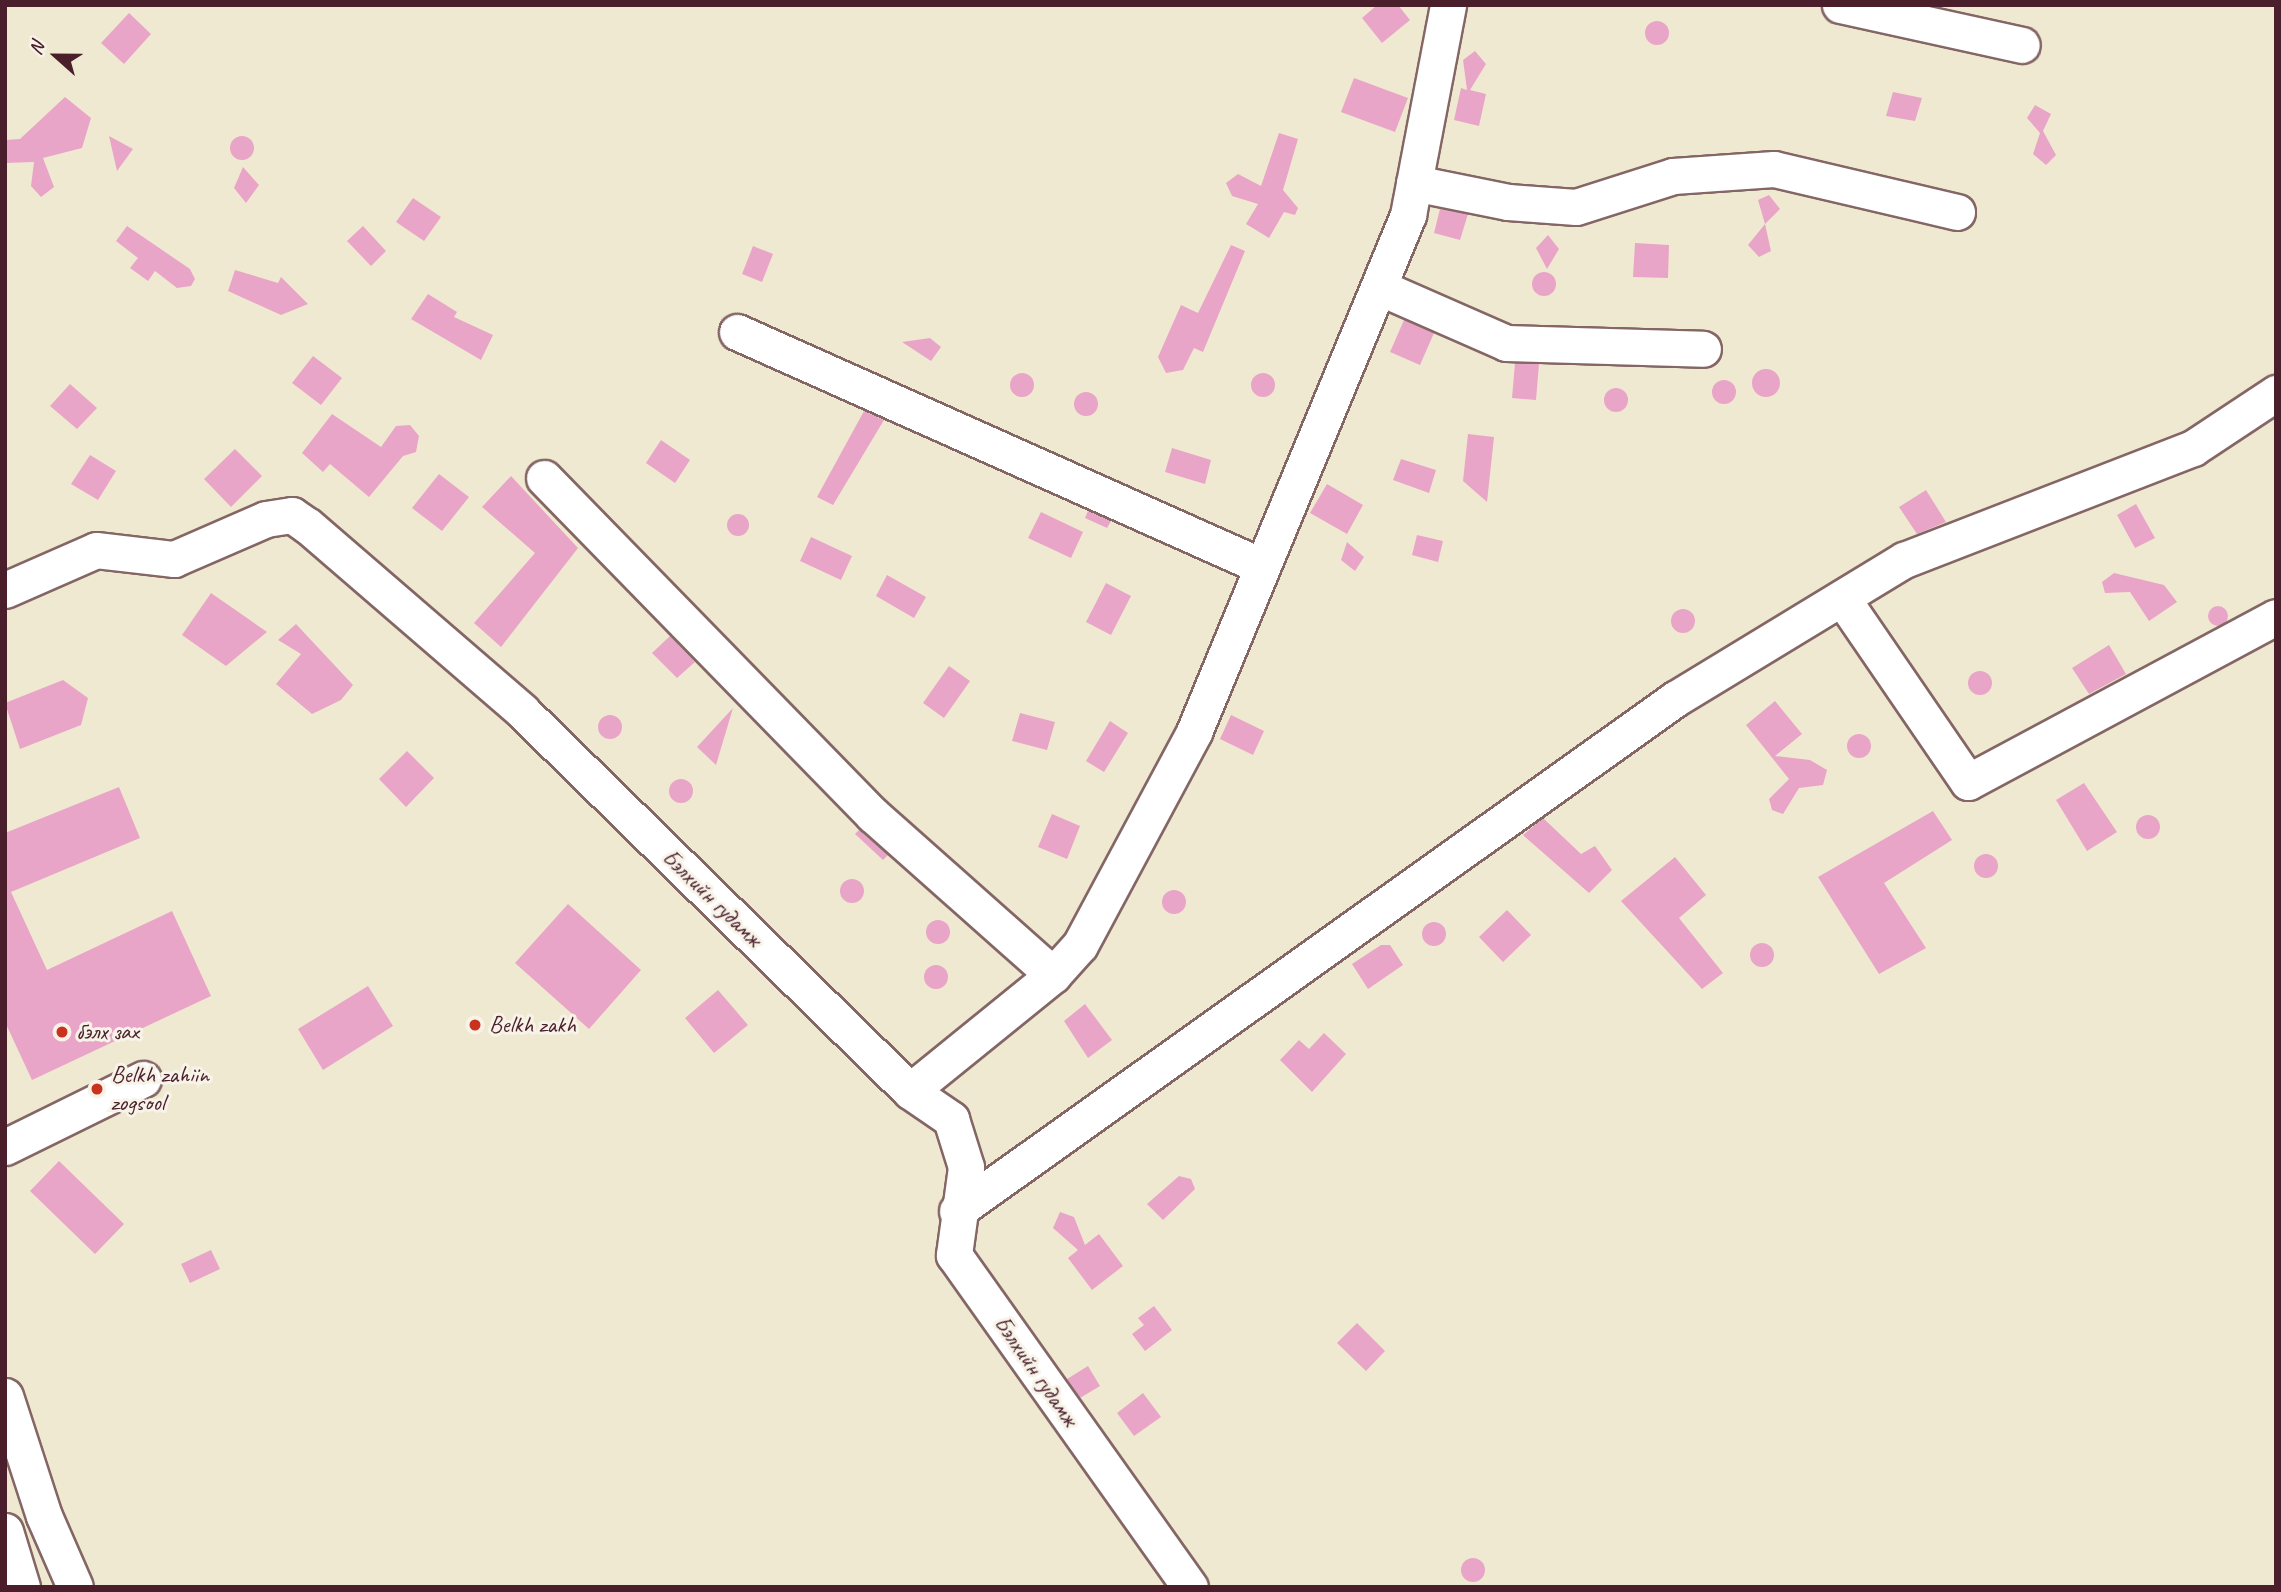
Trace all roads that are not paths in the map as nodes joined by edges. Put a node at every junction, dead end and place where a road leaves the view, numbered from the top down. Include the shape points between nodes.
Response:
1 (1448, 5) edge
2 (1840, 5) edge
3 (2022, 45) dead end
4 (1414, 183) junction
5 (1957, 212) dead end
6 (1381, 288) junction
7 (737, 332) dead end
8 (1703, 349) dead end
9 (2276, 393) edge
10 (544, 478) dead end
11 (1259, 565) junction
12 (5, 590) edge
13 (1842, 598) junction
14 (2276, 617) edge
15 (1053, 975) junction
16 (143, 1079) dead end
17 (909, 1091) junction
18 (5, 1147) edge
19 (957, 1211) junction
20 (5, 1396) edge
21 (5, 1531) edge
22 (22, 1587) edge
23 (75, 1587) edge
24 (1190, 1587) edge

1 - 4 street
2 - 3 street
4 - 5 street via 1508,202 1576,207 1673,176 1774,169
4 - 6 street
6 - 8 street via 1506,343
6 - 11 street
7 - 11 street
9 - 13 street via 2193,448 1904,560
10 - 15 street via 873,815
11 - 15 street via 1194,732 1080,945
12 - 17 street, Бэлхийн гудамж via 96,550 174,559 292,515 522,711
13 - 14 street via 1968,782
13 - 19 street via 1675,699
15 - 17 street
16 - 18 street
17 - 19 street, Бэлхийн гудамж via 951,1119 963,1142 966,1167
19 - 24 street, Бэлхийн гудамж via 954,1255
20 - 23 street via 44,1516
21 - 22 street

